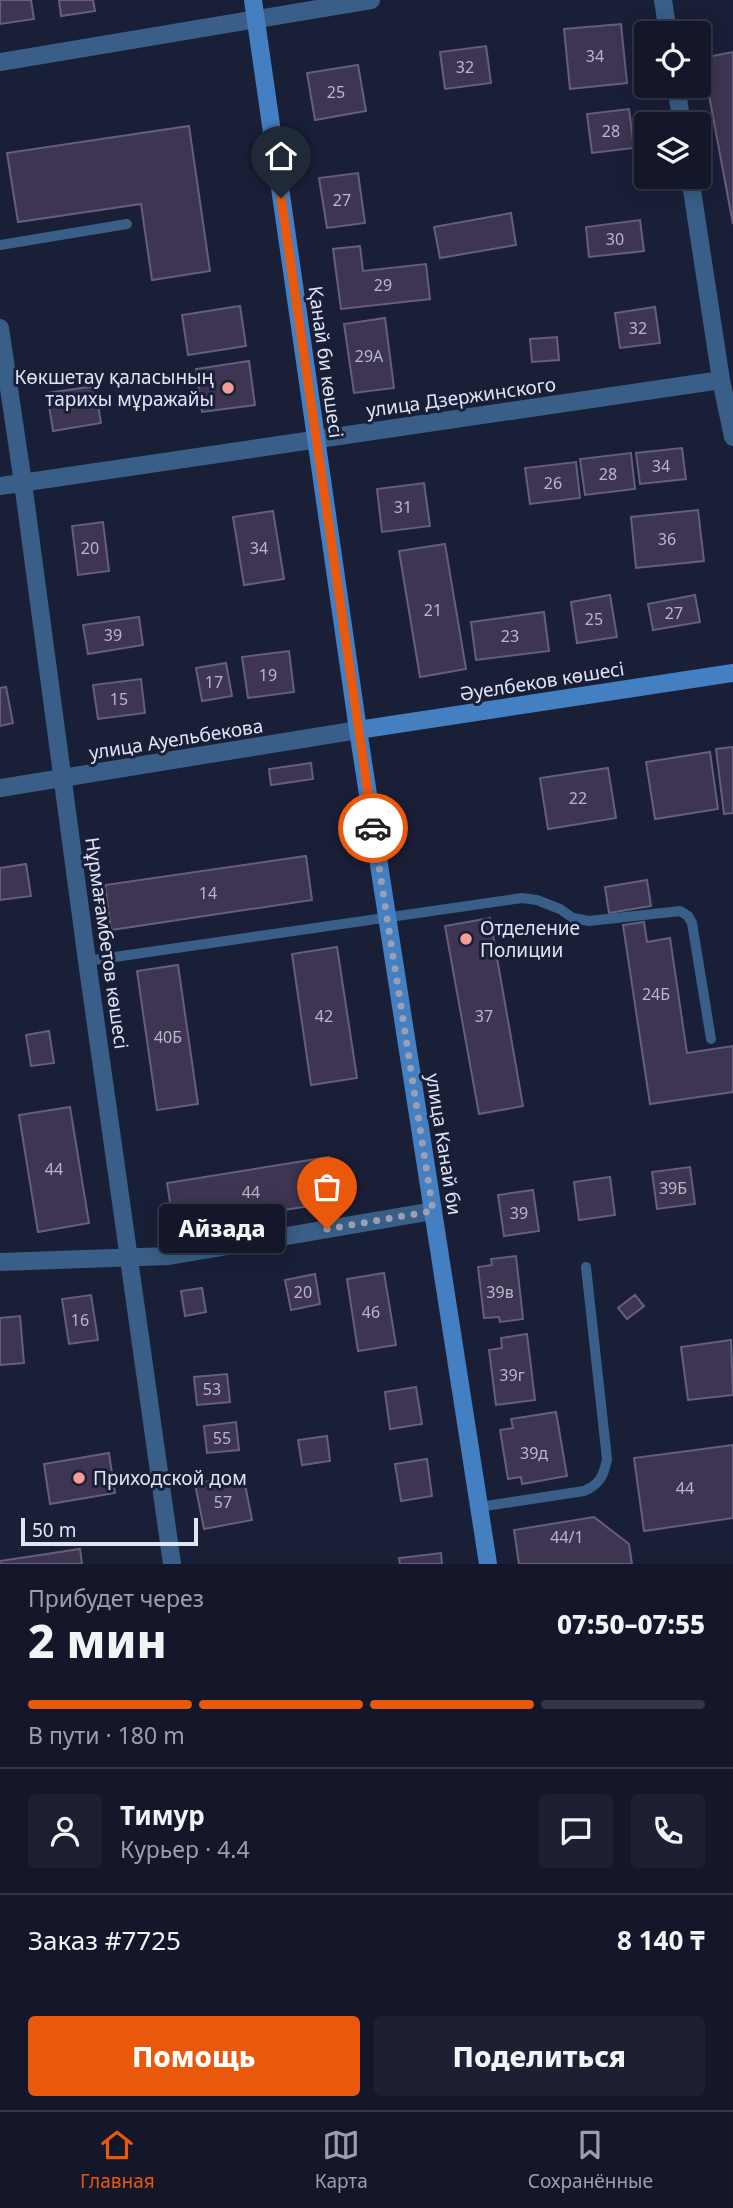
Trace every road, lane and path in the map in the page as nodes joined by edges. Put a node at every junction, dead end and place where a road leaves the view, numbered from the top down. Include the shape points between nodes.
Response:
1 (253, 0) edge
2 (371, 0) edge
3 (663, 0) edge
4 (256, 19) junction
5 (666, 21) edge
6 (0, 62) edge
7 (692, 189) edge
8 (127, 224) dead end
9 (0, 245) edge
10 (0, 328) edge
11 (726, 390) edge
12 (733, 438) edge
13 (316, 440) junction
14 (23, 482) junction
15 (0, 486) edge
16 (733, 673) edge
17 (358, 730) junction
18 (64, 778) junction
19 (0, 788) edge
20 (387, 916) junction
21 (87, 961) junction
22 (711, 1039) dead end
23 (433, 1211) junction
24 (128, 1258) junction
25 (0, 1262) edge
26 (586, 1267) dead end
27 (479, 1507) junction
28 (172, 1564) edge
29 (488, 1564) edge

1 - 4 street, Қанай би көшесі
2 - 4 street
3 - 5 street
4 - 6 street
4 - 13 street, Қанай би көшесі
7 - 11 street
8 - 9 lane
10 - 14 street, Нұрмағамбетов көшесі
11 - 12 street
11 - 13 street, улица Дзержинского
13 - 14 street, улица Дзержинского
13 - 17 street, Қанай би көшесі
14 - 15 street, улица Дзержинского
14 - 18 street, Нұрмағамбетов көшесі
16 - 17 street, Әуелбеков көшесі
17 - 18 street, улица Ауельбекова
17 - 20 street, улица Канай би
18 - 19 street, улица Ауельбекова
18 - 21 street, Нұрмағамбетов көшесі
20 - 21 lane
20 - 22 lane via 522,898 589,922 680,911 692,923
20 - 23 street, улица Канай би
21 - 24 street, Нұрмағамбетов көшесі
23 - 24 street via 169,1256
23 - 27 street, улица Канай би
24 - 25 street
24 - 28 street, Нұрмағамбетов көшесі
26 - 27 lane via 607,1459 602,1478 584,1491
27 - 29 street, улица Канай би

